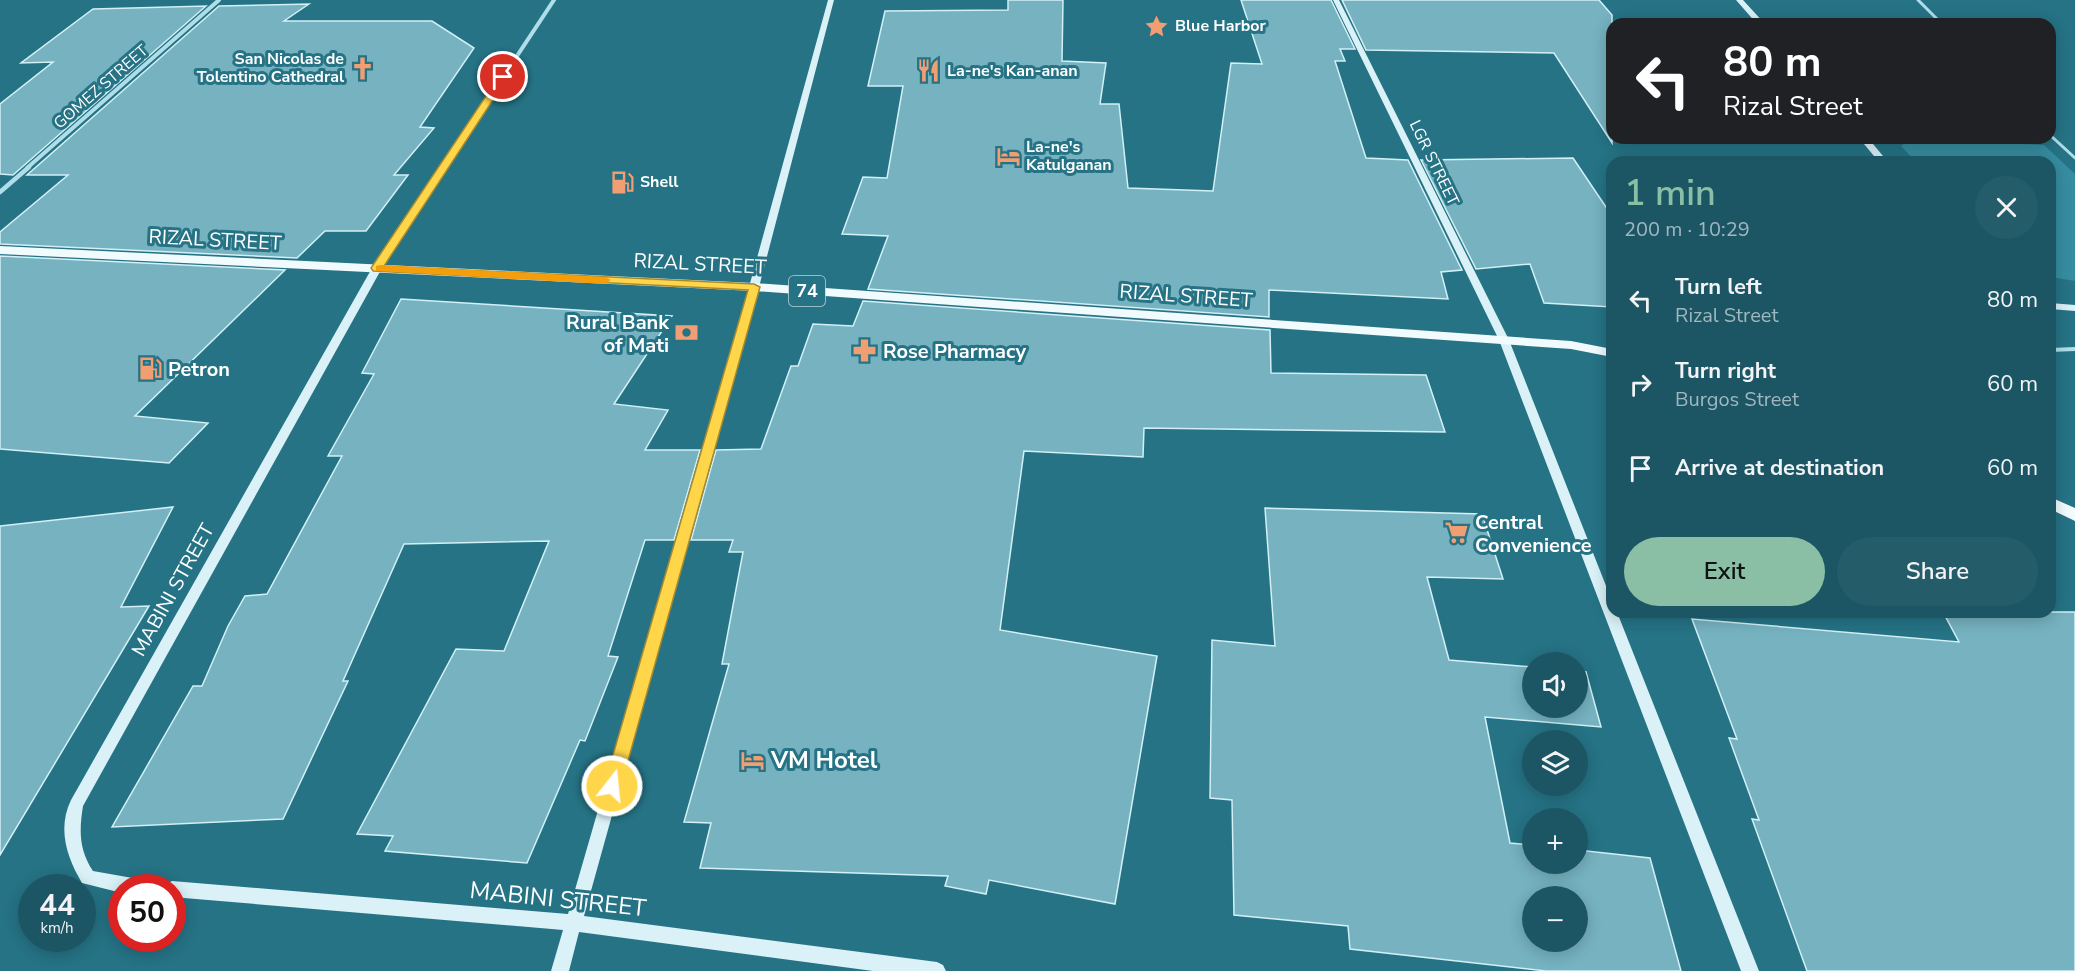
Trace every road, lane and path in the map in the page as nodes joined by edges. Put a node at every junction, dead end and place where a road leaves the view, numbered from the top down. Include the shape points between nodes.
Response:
1 (219, 0) edge
2 (554, 0) edge
3 (831, 0) edge
4 (1336, 0) edge
5 (1739, 0) edge
6 (1919, 1) edge
7 (1756, 18) edge
8 (1936, 18) edge
9 (2056, 141) edge
10 (1868, 144) edge
11 (1879, 156) edge
12 (2075, 158) edge
13 (0, 192) edge
14 (0, 250) edge
15 (376, 268) junction
16 (754, 287) junction
17 (2056, 306) edge
18 (2075, 308) edge
19 (1504, 340) junction
20 (2075, 349) edge
21 (2056, 350) edge
22 (1606, 352) edge
23 (2056, 505) edge
24 (2075, 514) edge
25 (1606, 602) edge
26 (1612, 618) edge
27 (108, 882) edge
28 (186, 891) edge
29 (574, 922) junction
30 (560, 971) edge
31 (937, 971) edge
32 (1750, 971) edge

1 - 13 street, GOMEZ STREET
2 - 15 street
3 - 16 street
4 - 19 street, LGR STREET
5 - 7 street
6 - 8 lane
9 - 12 lane
10 - 11 street
14 - 15 main road, RIZAL STREET / 74
15 - 16 main road, RIZAL STREET / 74
15 - 27 street, MABINI STREET via 76,805 70,836 75,860 88,878
16 - 19 main road, RIZAL STREET / 74
16 - 29 street
17 - 18 street
19 - 22 main road, RIZAL STREET / 74
19 - 25 street, LGR STREET
20 - 21 lane
23 - 24 main road
26 - 32 street, LGR STREET
28 - 29 street, MABINI STREET
29 - 30 street
29 - 31 street, MABINI STREET

